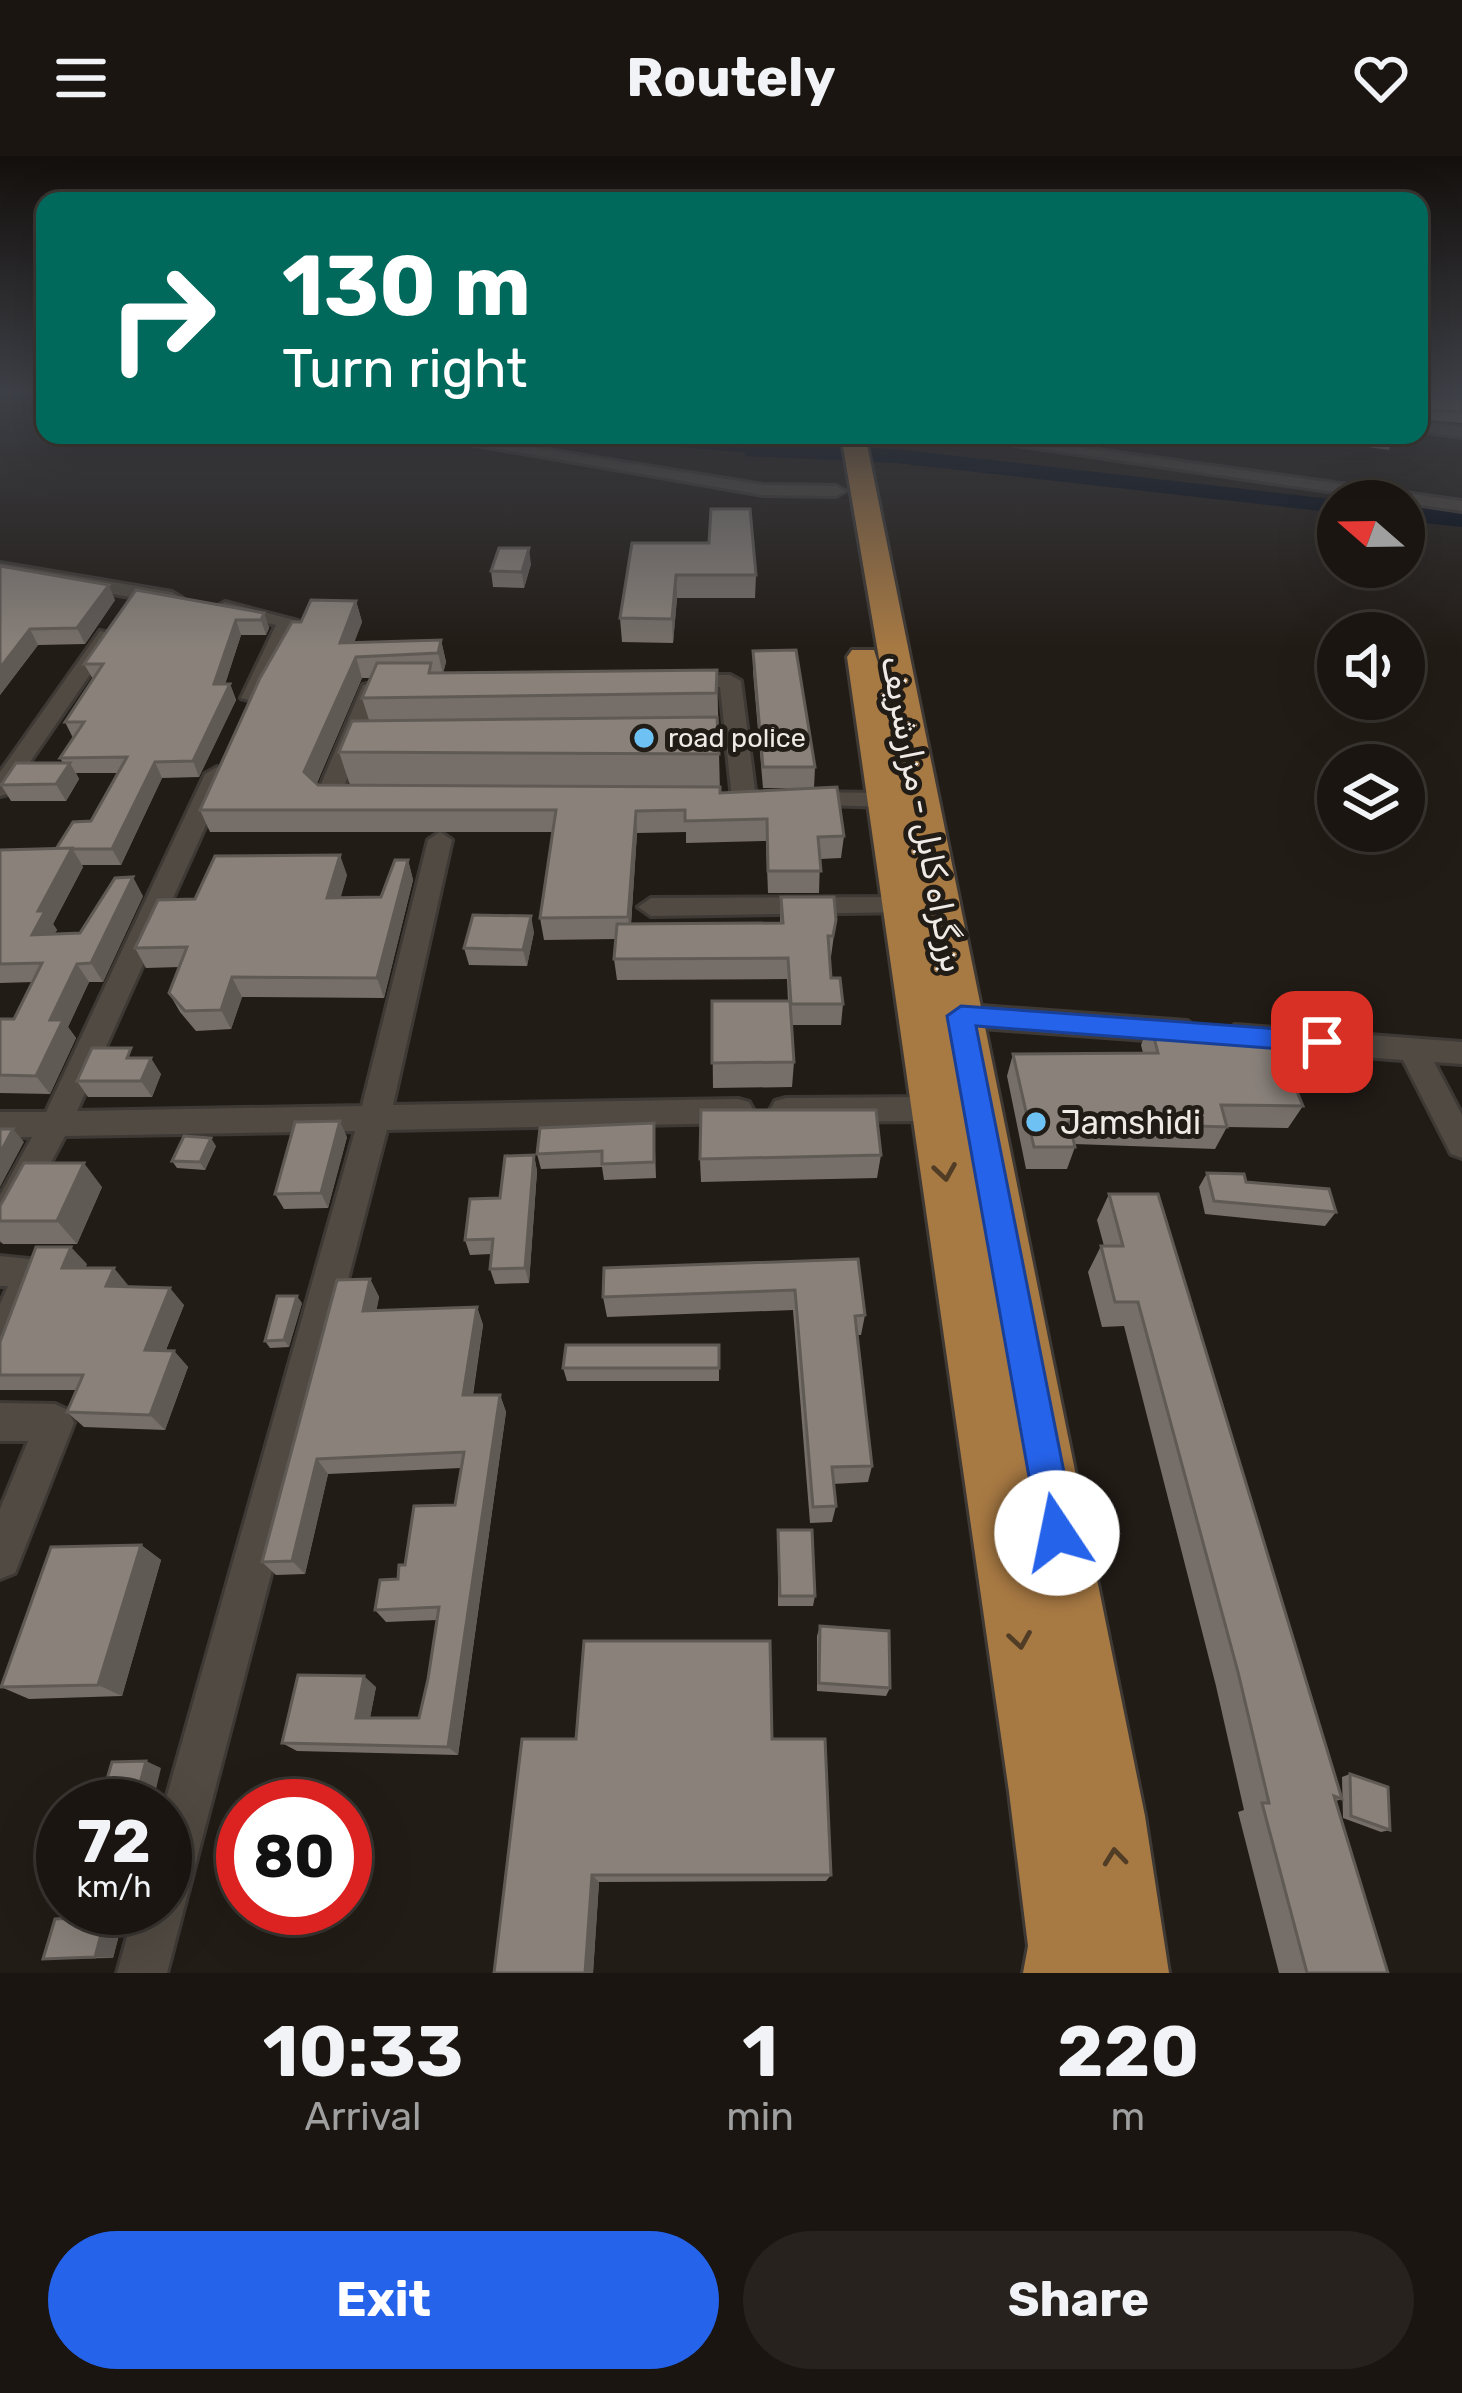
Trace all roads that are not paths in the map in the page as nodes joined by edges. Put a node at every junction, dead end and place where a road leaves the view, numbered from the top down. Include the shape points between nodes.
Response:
1 (695, 479) edge
2 (795, 479) edge
3 (844, 479) edge
4 (845, 479) edge
5 (1268, 479) edge
6 (1462, 506) edge
7 (0, 569) edge
8 (137, 591) junction
9 (659, 682) edge
10 (421, 684) edge
11 (0, 789) edge
12 (374, 796) edge
13 (886, 800) junction
14 (440, 840) dead end
15 (903, 906) junction
16 (650, 907) dead end
17 (940, 1014) junction
18 (1412, 1049) junction
19 (1462, 1053) edge
20 (934, 1109) junction
21 (375, 1115) junction
22 (55, 1124) junction
23 (0, 1125) edge
24 (1462, 1144) edge
25 (0, 1226) edge
26 (0, 1271) edge
27 (0, 1347) edge
28 (0, 1422) edge
29 (0, 1558) edge
30 (192, 1790) edge
31 (153, 1935) edge
32 (142, 1973) edge
33 (1061, 1973) edge
34 (1131, 1973) edge

1 - 2 street via 763,490
3 - 13 highway, بزرگراه کابل - مزارشریف
4 - 17 highway, بزرگراه کابل - مزارشریف
5 - 6 street
7 - 8 street
8 - 11 street
8 - 22 street via 288,621
9 - 13 street via 730,681 732,798
10 - 12 street via 374,685 361,742 328,796
13 - 15 highway, بزرگراه کابل - مزارشریف
14 - 21 street
15 - 16 street
15 - 17 highway, بزرگراه کابل - مزارشریف
17 - 18 street
17 - 20 highway, بزرگراه کابل - مزارشریف
34 -> 17 highway, بزرگراه کابل - مزارشریف via 1110,1816
18 - 19 street
18 - 24 street
20 - 21 street
20 -> 33 highway, بزرگراه کابل - مزارشریف via 1044,1792 1065,1946
21 - 22 street
21 - 30 street
22 - 23 street
22 - 25 street
26 - 27 street via 30,1275
28 - 29 street via 55,1424
31 - 32 street

